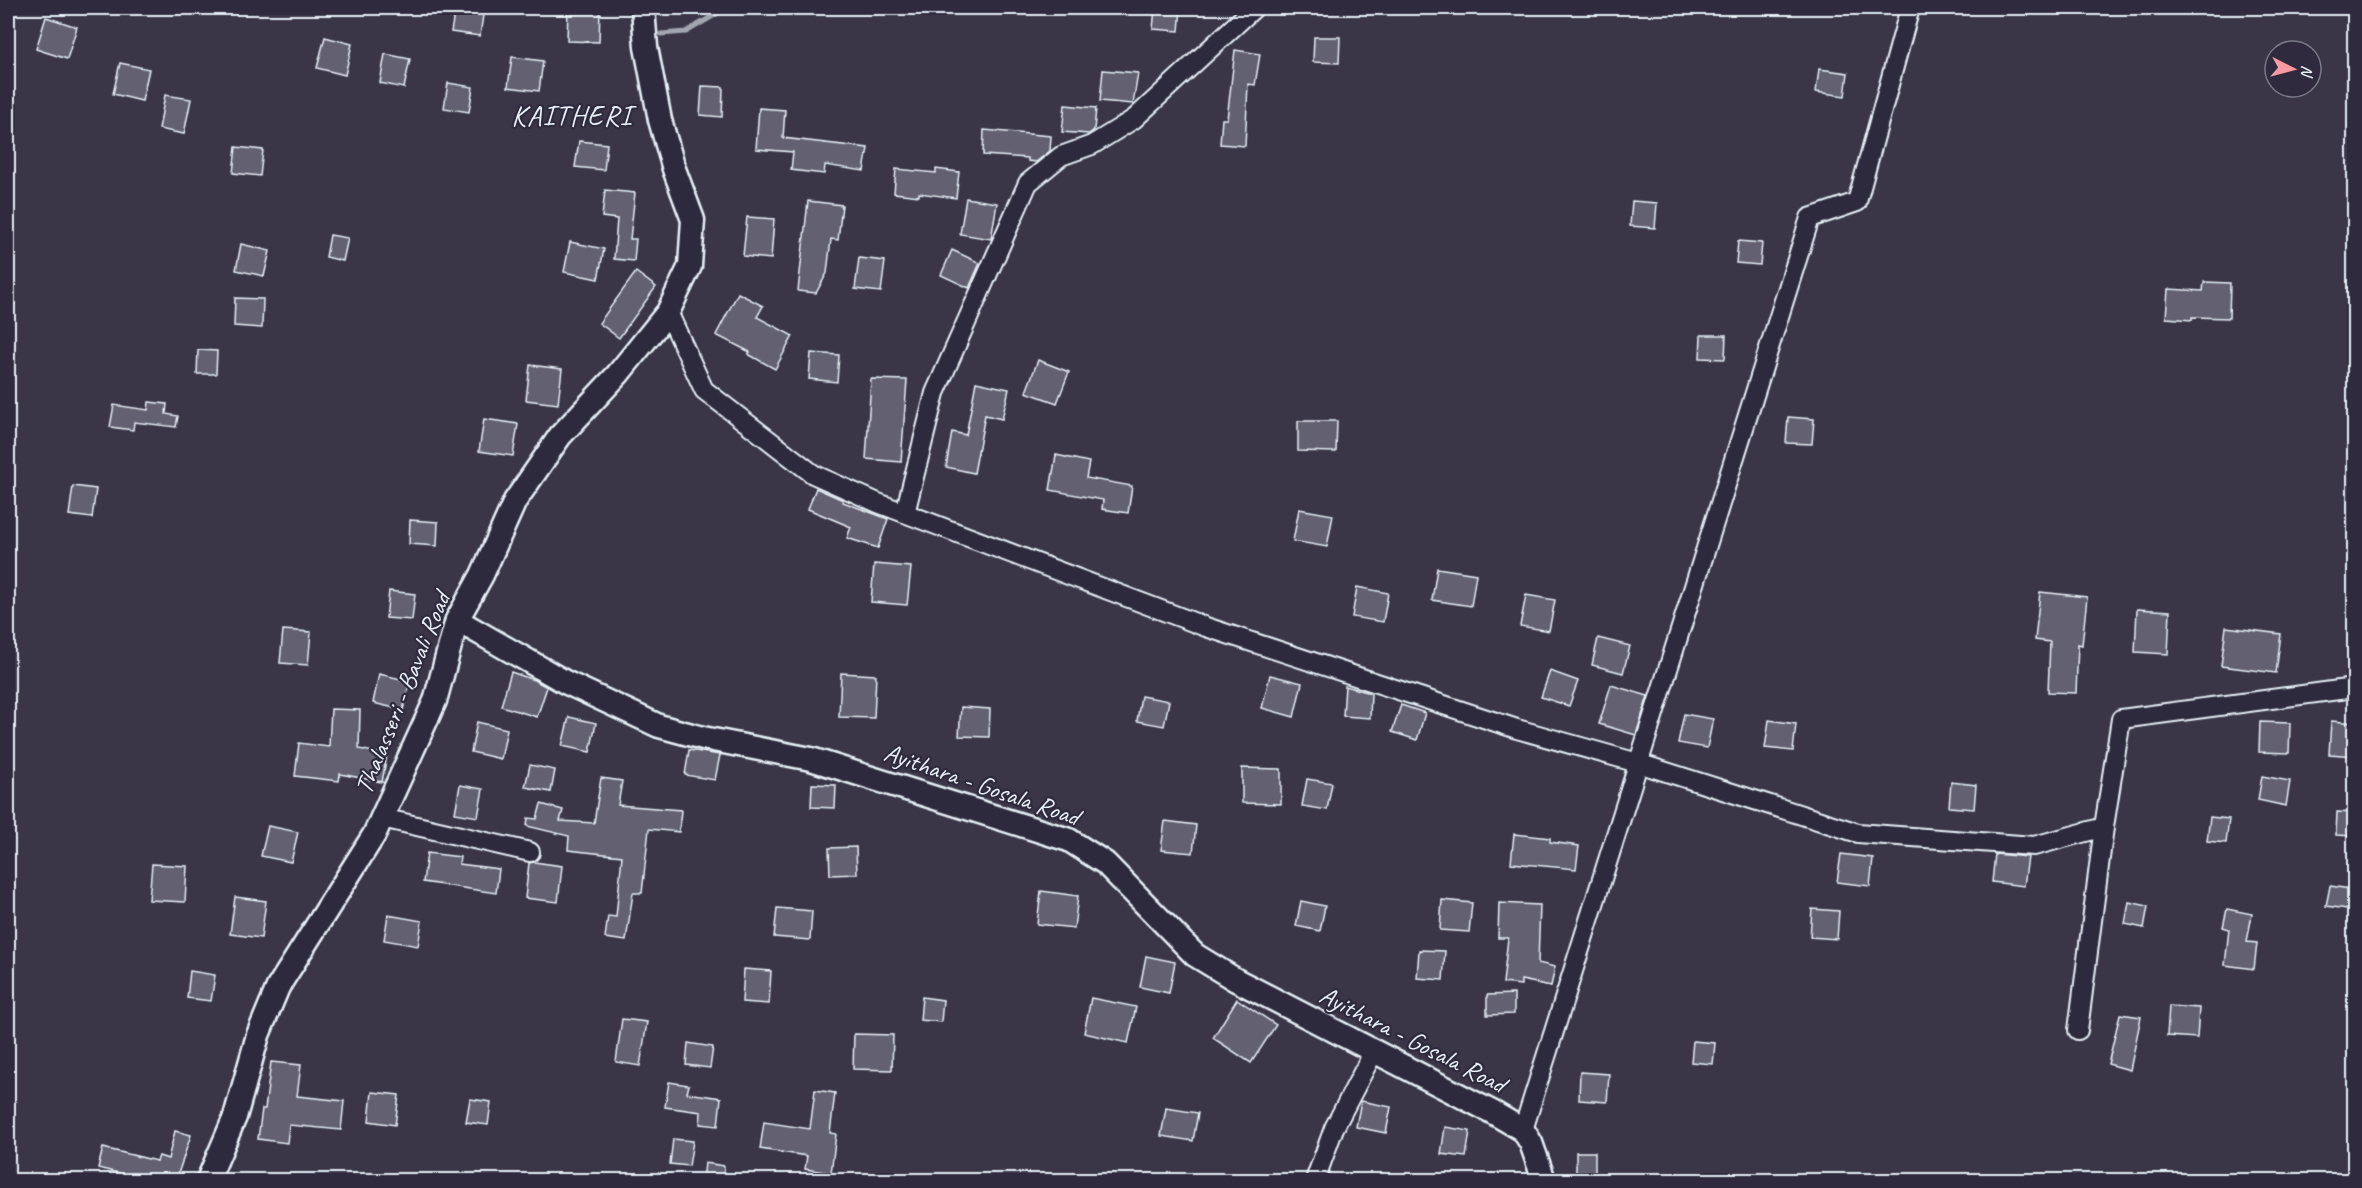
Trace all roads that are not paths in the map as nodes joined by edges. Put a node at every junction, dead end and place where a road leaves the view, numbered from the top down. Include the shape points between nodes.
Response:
1 (643, 8) edge
2 (1254, 8) edge
3 (1910, 8) edge
4 (668, 312) junction
5 (905, 513) junction
6 (457, 620) junction
7 (2355, 687) edge
8 (1638, 763) junction
9 (382, 818) junction
10 (2104, 827) junction
11 (530, 852) dead end
12 (2078, 1030) dead end
13 (1374, 1051) junction
14 (1523, 1130) junction
15 (208, 1180) edge
16 (1316, 1180) edge
17 (1544, 1180) edge

1 - 4 main road, Thalasseri - Bavali Road via 660,120 693,220 690,266
2 - 5 street via 1134,119 1092,145 1060,156 1028,183 935,393
3 - 8 street via 1857,202 1810,218
4 - 5 street via 704,390 813,474
4 - 6 main road, Thalasseri - Bavali Road via 618,374 560,436 515,501
5 - 8 street via 1206,627 1517,729
6 - 9 main road, Thalasseri - Bavali Road via 435,701
6 - 13 main road, Ayithara - Gosala Road via 565,682 659,726 811,759 1069,840 1105,863 1195,955
7 - 10 street via 2121,719
8 - 10 street via 1858,833 2034,846
8 - 14 street
9 - 11 street
9 - 15 main road, Thalasseri - Bavali Road via 278,987 258,1035 235,1117
10 - 12 street
13 - 14 main road, Ayithara - Gosala Road
13 - 16 street via 1334,1128
14 - 17 main road

